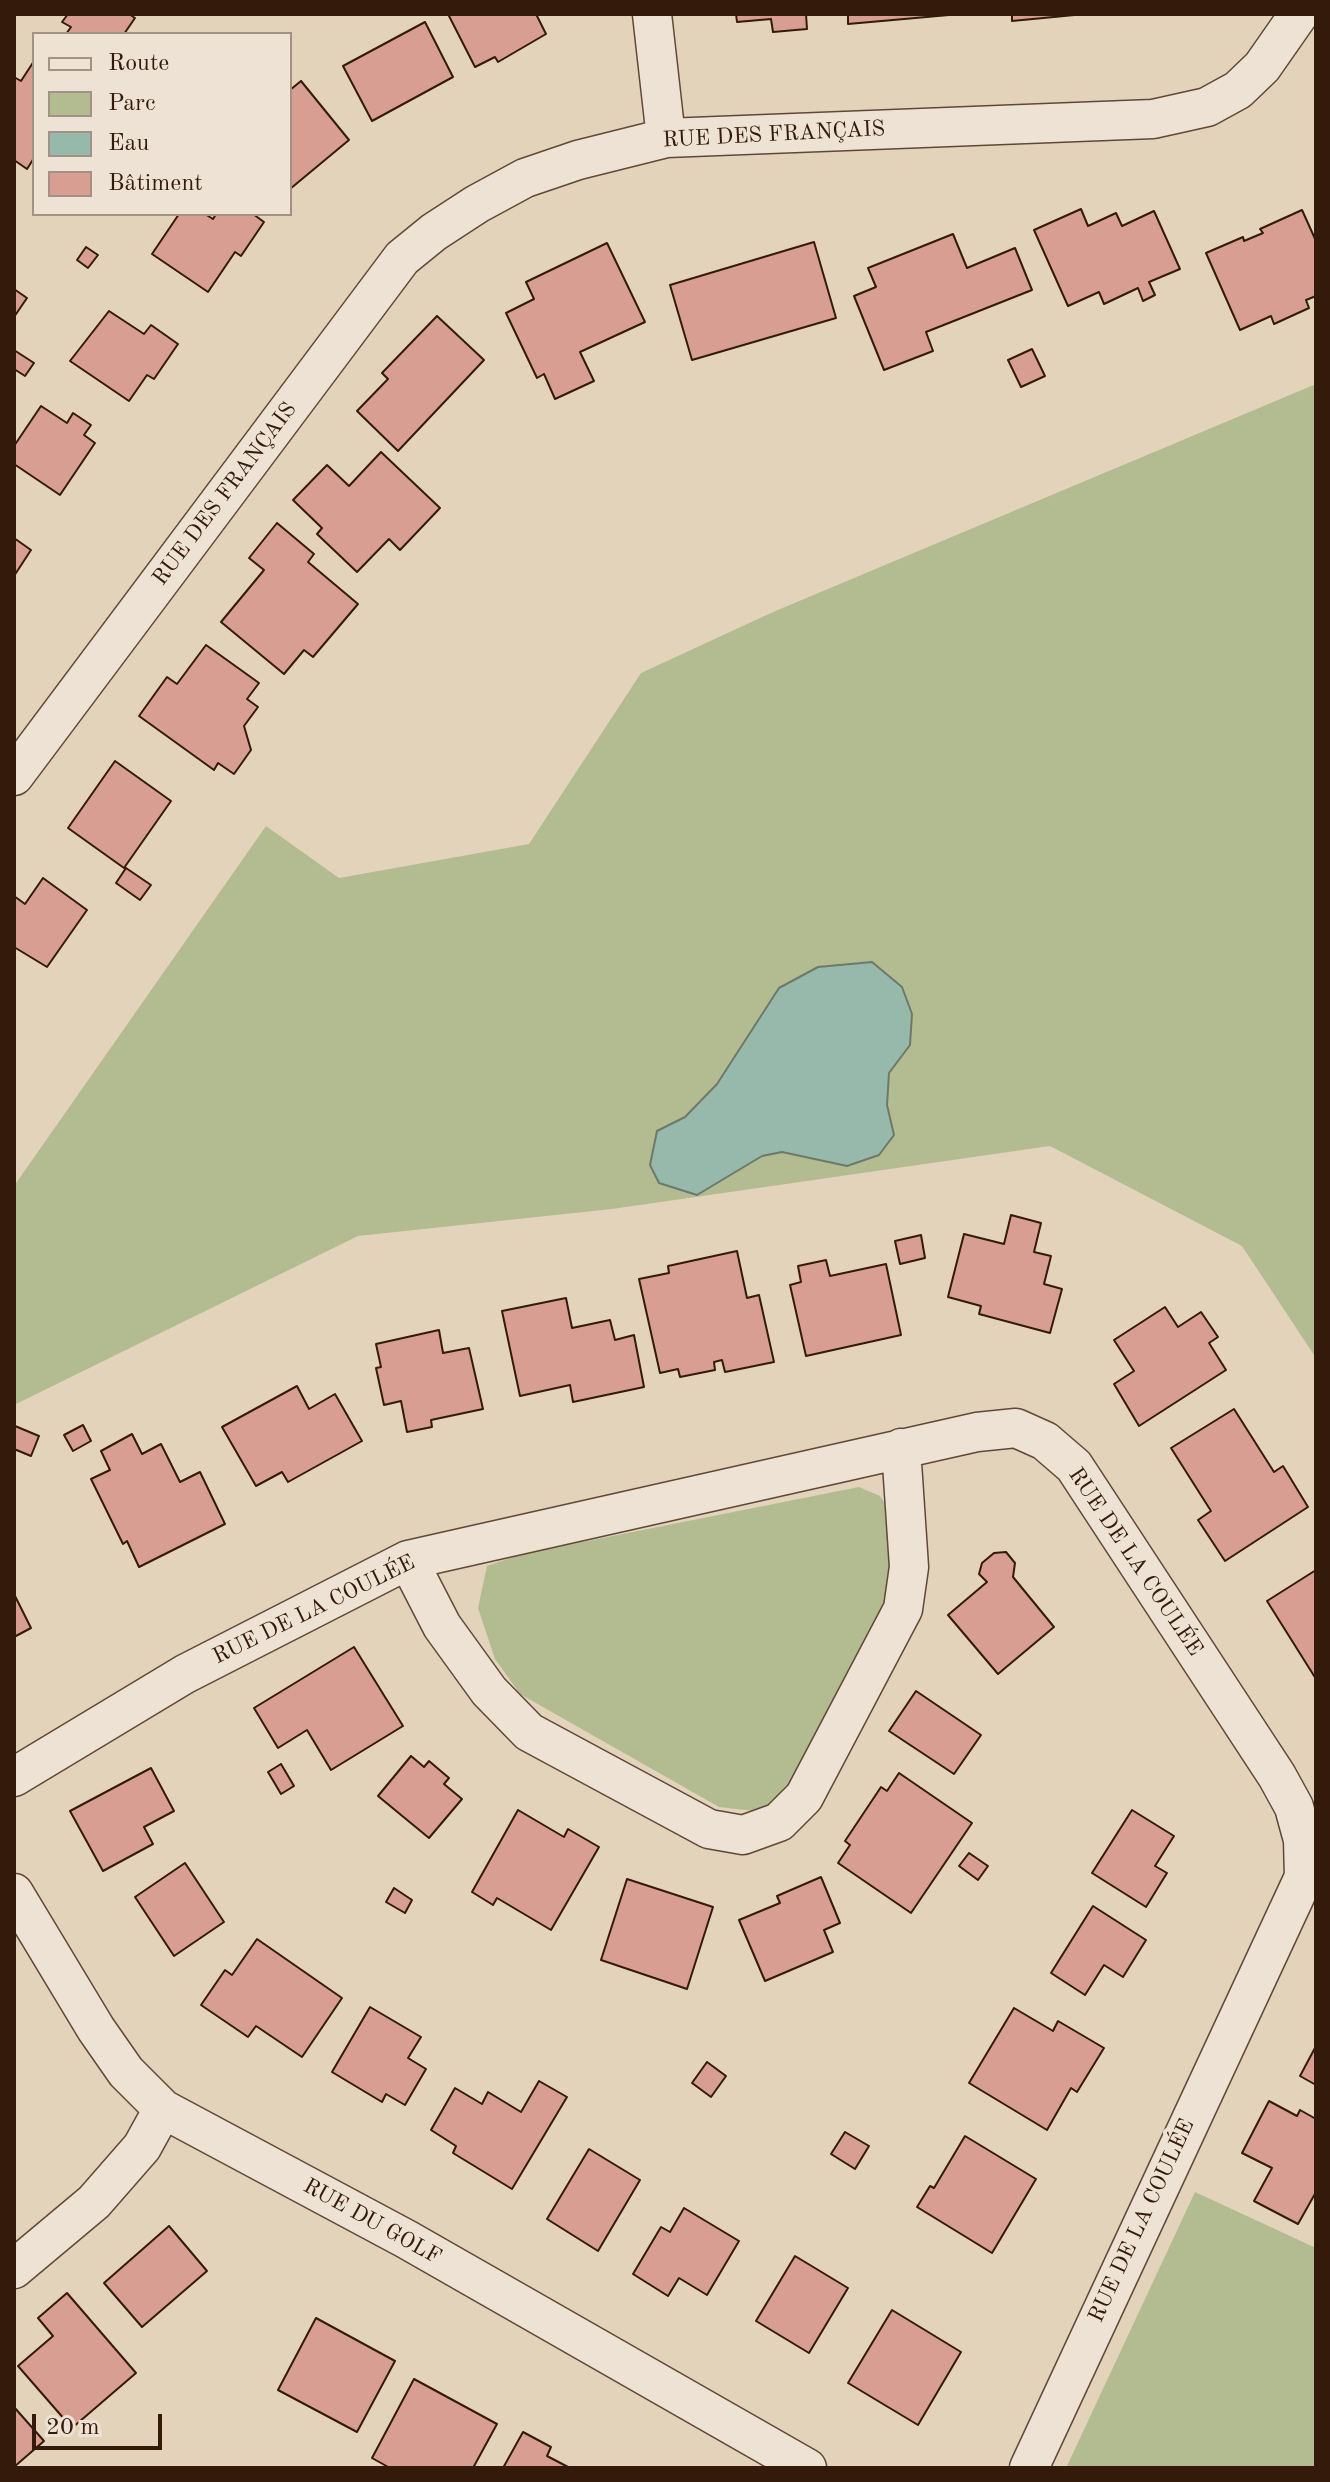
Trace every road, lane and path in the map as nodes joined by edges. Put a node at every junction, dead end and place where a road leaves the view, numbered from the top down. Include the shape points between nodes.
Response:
1 (652, 14) edge
2 (1299, 14) edge
3 (666, 138) junction
4 (14, 776) edge
5 (901, 1448) junction
6 (408, 1560) junction
7 (14, 1777) edge
8 (14, 1893) edge
9 (163, 2109) junction
10 (14, 2269) edge
11 (807, 2468) edge
12 (1029, 2468) edge

1 - 3 street
2 - 3 street, RUE DES FRANÇAIS via 1262,67 1238,90 1207,107 1153,119
3 - 4 street, RUE DES FRANÇAIS via 525,178 434,232 402,258
5 - 6 street, RUE DE LA COULÉE
5 - 6 street via 909,1527 903,1609 804,1797 779,1822 743,1835 709,1829 529,1732 489,1691 442,1626
5 - 12 street, RUE DE LA COULÉE via 1016,1428 1045,1441 1074,1466 1277,1776 1294,1807 1303,1840 1304,1877
6 - 7 street, RUE DE LA COULÉE via 185,1674
8 - 9 street, RUE DU GOLF via 96,2029 126,2072
9 - 10 street via 142,2147 94,2202
9 - 11 street, RUE DU GOLF via 406,2239

